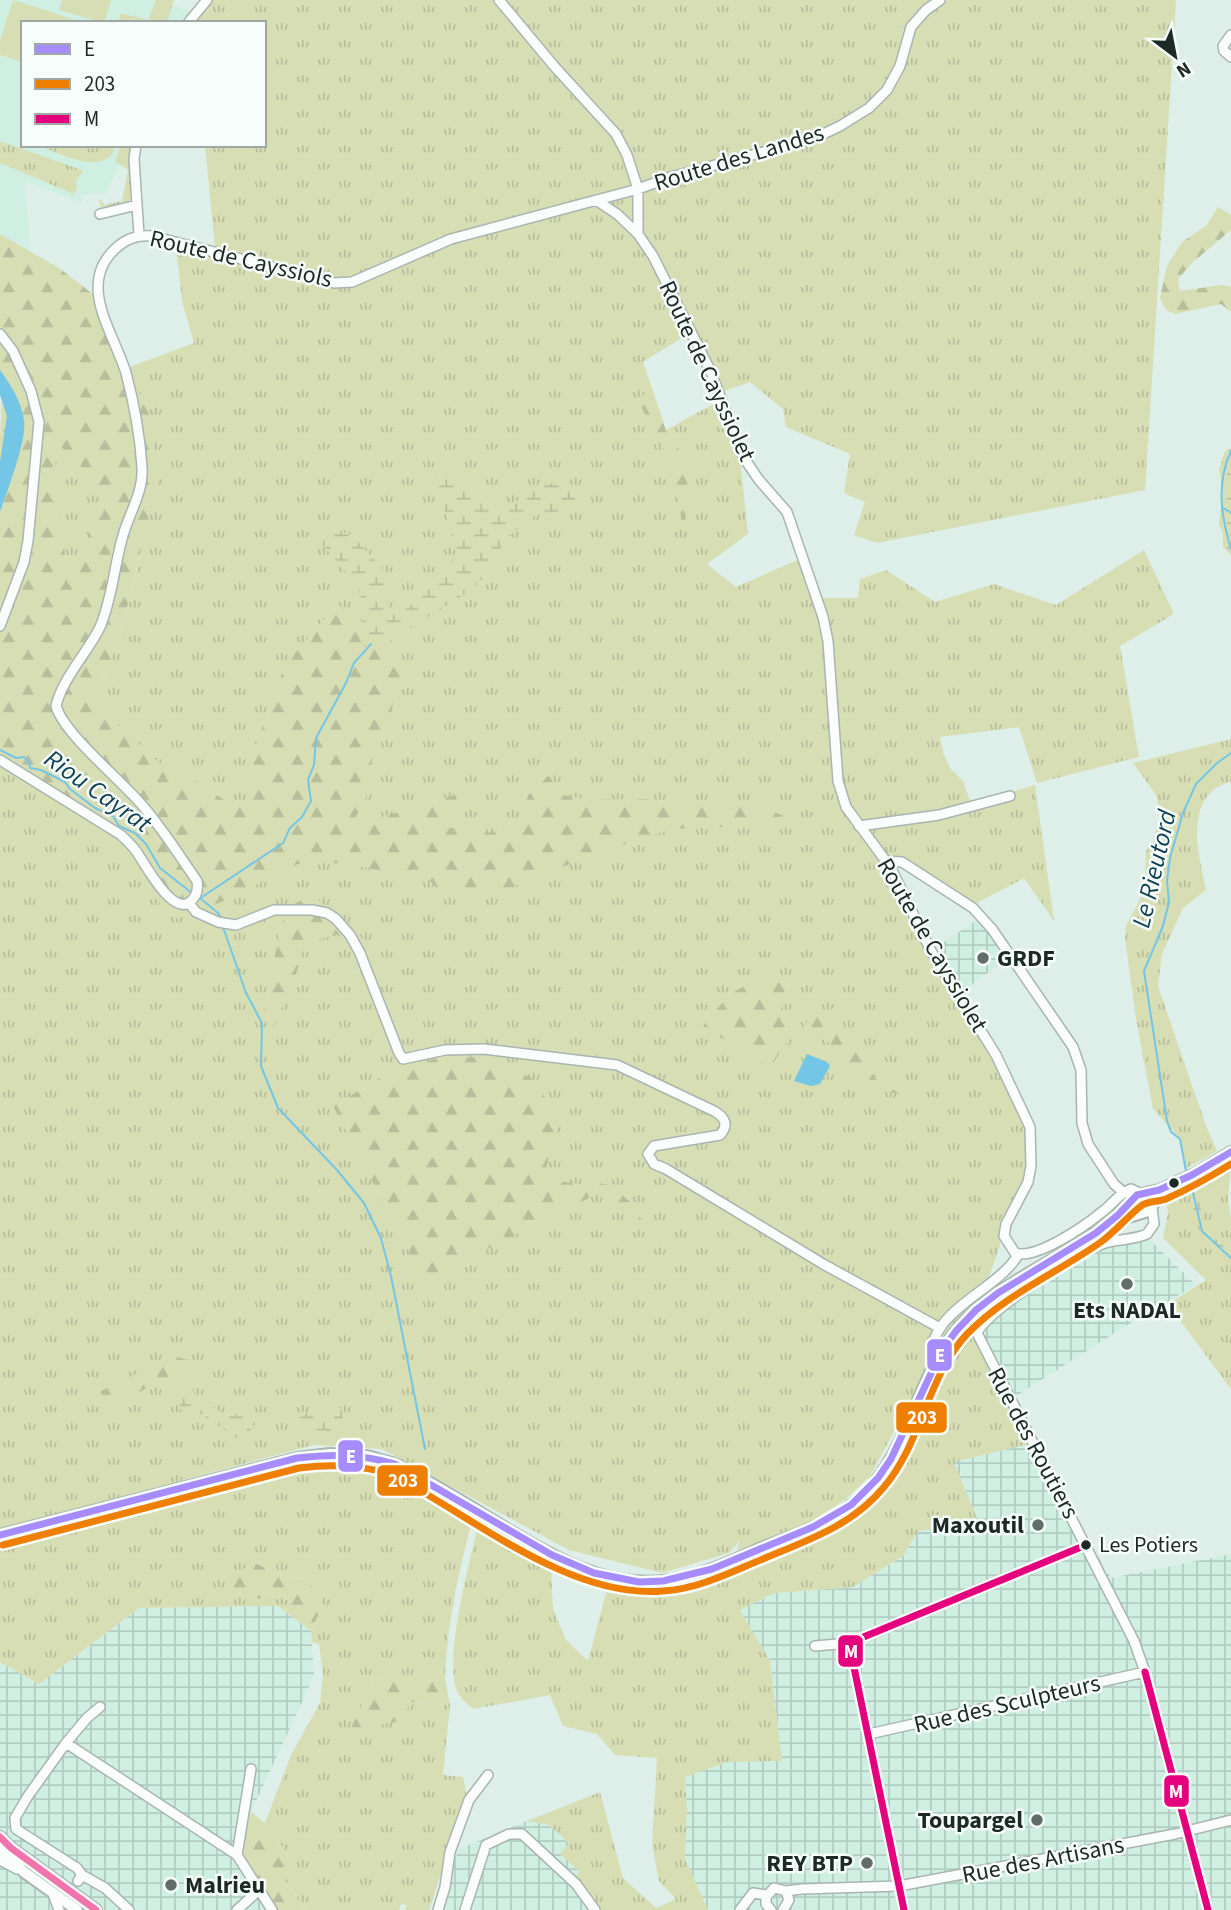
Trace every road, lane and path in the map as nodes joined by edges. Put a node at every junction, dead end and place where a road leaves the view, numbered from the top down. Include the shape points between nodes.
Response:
1 (207, 0) edge
2 (499, 0) edge
3 (940, 0) edge
4 (190, 21) edge
5 (1231, 35) edge
6 (1231, 57) edge
7 (136, 147) edge
8 (638, 189) junction
9 (617, 194) joint
10 (596, 200) junction
11 (137, 205) junction
12 (138, 219) junction
13 (638, 234) junction
14 (139, 235) junction
15 (0, 334) edge
16 (0, 626) edge
17 (2, 762) edge
18 (1010, 796) dead end
19 (859, 826) junction
20 (886, 861) junction
21 (190, 902) junction
22 (1231, 1152) edge
23 (1123, 1192) junction
24 (1142, 1203) junction
25 (1018, 1255) junction
26 (940, 1328) junction
27 (933, 1368) junction
28 (0, 1535) edge
29 (1086, 1545) junction
30 (849, 1643) junction
31 (815, 1646) dead end
32 (1145, 1672) junction
33 (100, 1707) dead end
34 (869, 1734) junction
35 (66, 1743) junction
36 (251, 1769) dead end
37 (488, 1775) dead end
38 (1231, 1820) edge
39 (1187, 1832) junction
40 (0, 1837) edge
41 (0, 1849) edge
42 (237, 1855) junction
43 (0, 1860) edge
44 (24, 1872) junction
45 (80, 1878) junction
46 (899, 1886) junction
47 (57, 1889) junction
48 (258, 1891) junction
49 (786, 1891) junction
50 (766, 1895) junction
51 (75, 1906) edge
52 (59, 1910) edge
53 (96, 1910) edge
54 (129, 1910) edge
55 (237, 1910) edge
56 (272, 1910) edge
57 (438, 1910) edge
58 (465, 1910) edge
59 (595, 1910) edge
60 (740, 1910) edge
61 (771, 1910) edge
62 (783, 1910) edge
63 (904, 1910) edge
64 (1208, 1910) edge

1 - 4 street
2 - 8 street, Route des Landes via 616,134
3 - 8 street, Route des Landes via 911,26 893,82 869,108 794,145
5 - 6 street via 1223,46
7 - 11 street
8 - 9 street, Route des Landes
8 - 13 street
9 - 10 street, Route de Cayssiols
10 - 13 street, Route de Cayssiolet
10 - 14 street, Route de Cayssiols via 451,239 352,282 334,284
11 - 12 street
11 - 12 street via 100,214
12 - 14 street
13 - 19 street, Route de Cayssiolet via 663,274 744,457 787,512 828,642 838,781 846,807
14 - 21 street, Route de Cayssiols via 107,257 96,289 136,418 141,484 122,537 100,627 56,706 66,726 142,805 197,881
15 - 16 street via 32,391 38,422 28,541
17 - 21 street via 121,835 171,900 183,905
18 - 19 street via 939,815
19 - 20 street, Route de Cayssiolet
20 - 23 street via 902,862 973,908 992,929 1073,1047 1081,1070 1086,1137 1097,1161
20 - 25 street, Route de Cayssiolet via 931,951 996,1055 1030,1127 1028,1182 1004,1236
21 - 26 street via 196,912 236,925 274,910 312,910 336,919 360,953 403,1059 446,1050 484,1049 617,1065 714,1111 726,1124 720,1135 654,1146 648,1154 654,1164
22 - 24 main road
23 - 24 street via 1131,1189
23 - 25 street via 1074,1231 1040,1251
24 - 27 main road via 978,1308
24 - 29 street, Rue des Routiers via 1152,1228 1144,1236 1102,1244 1040,1280 991,1316 977,1333
25 - 26 street
26 - 27 street via 930,1356
27 - 28 main road via 886,1466 862,1496 831,1519 741,1556 663,1581 619,1580 578,1568 396,1464 367,1456 330,1454 264,1466
29 - 30 street
29 - 32 street, Rue des Routiers
30 - 31 street
30 - 34 street
32 - 34 street, Rue des Sculpteurs
32 - 39 street, Rue des Routiers
33 - 35 street
34 - 46 street
35 - 42 street
35 - 45 street via 15,1818 16,1829 69,1862
36 - 42 street
37 - 57 street via 469,1800 450,1852
38 - 39 street, Rue des Artisans
39 - 46 street, Rue des Artisans
39 - 64 street, Rue des Routiers
40 - 47 main road
41 - 44 main road
42 - 48 street
43 - 44 street
44 - 47 main road
45 - 47 street
45 - 51 street
45 - 54 street via 105,1888
46 - 49 street, Rue des Artisans
46 - 63 street
47 - 51 main road
47 - 52 street
48 - 55 street
48 - 56 street
49 - 50 street, Rue des Artisans via 774,1888
49 - 62 street via 789,1900
50 - 60 street via 752,1893
50 - 61 street
51 - 53 main road
58 - 59 street via 486,1844 509,1834 522,1834 576,1884

